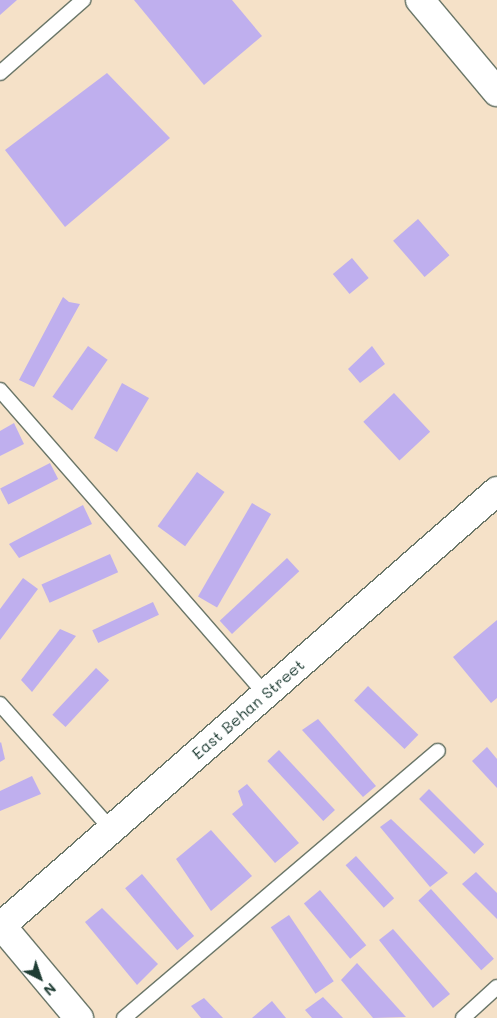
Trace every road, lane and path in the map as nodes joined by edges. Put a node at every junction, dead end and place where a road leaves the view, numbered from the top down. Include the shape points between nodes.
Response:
1 (83, 0) edge
2 (420, 0) edge
3 (0, 73) edge
4 (497, 92) edge
5 (0, 390) edge
6 (497, 491) edge
7 (265, 694) junction
8 (0, 704) edge
9 (438, 751) dead end
10 (112, 830) junction
11 (1, 926) edge
12 (497, 987) edge
13 (78, 1018) edge
14 (124, 1018) edge
15 (463, 1018) edge

1 - 3 lane
2 - 4 street
5 - 7 lane
6 - 7 street, East Behan Street
7 - 10 street, East Behan Street
8 - 10 lane
9 - 14 lane
10 - 11 street, East Behan Street
11 - 13 street
12 - 15 lane

